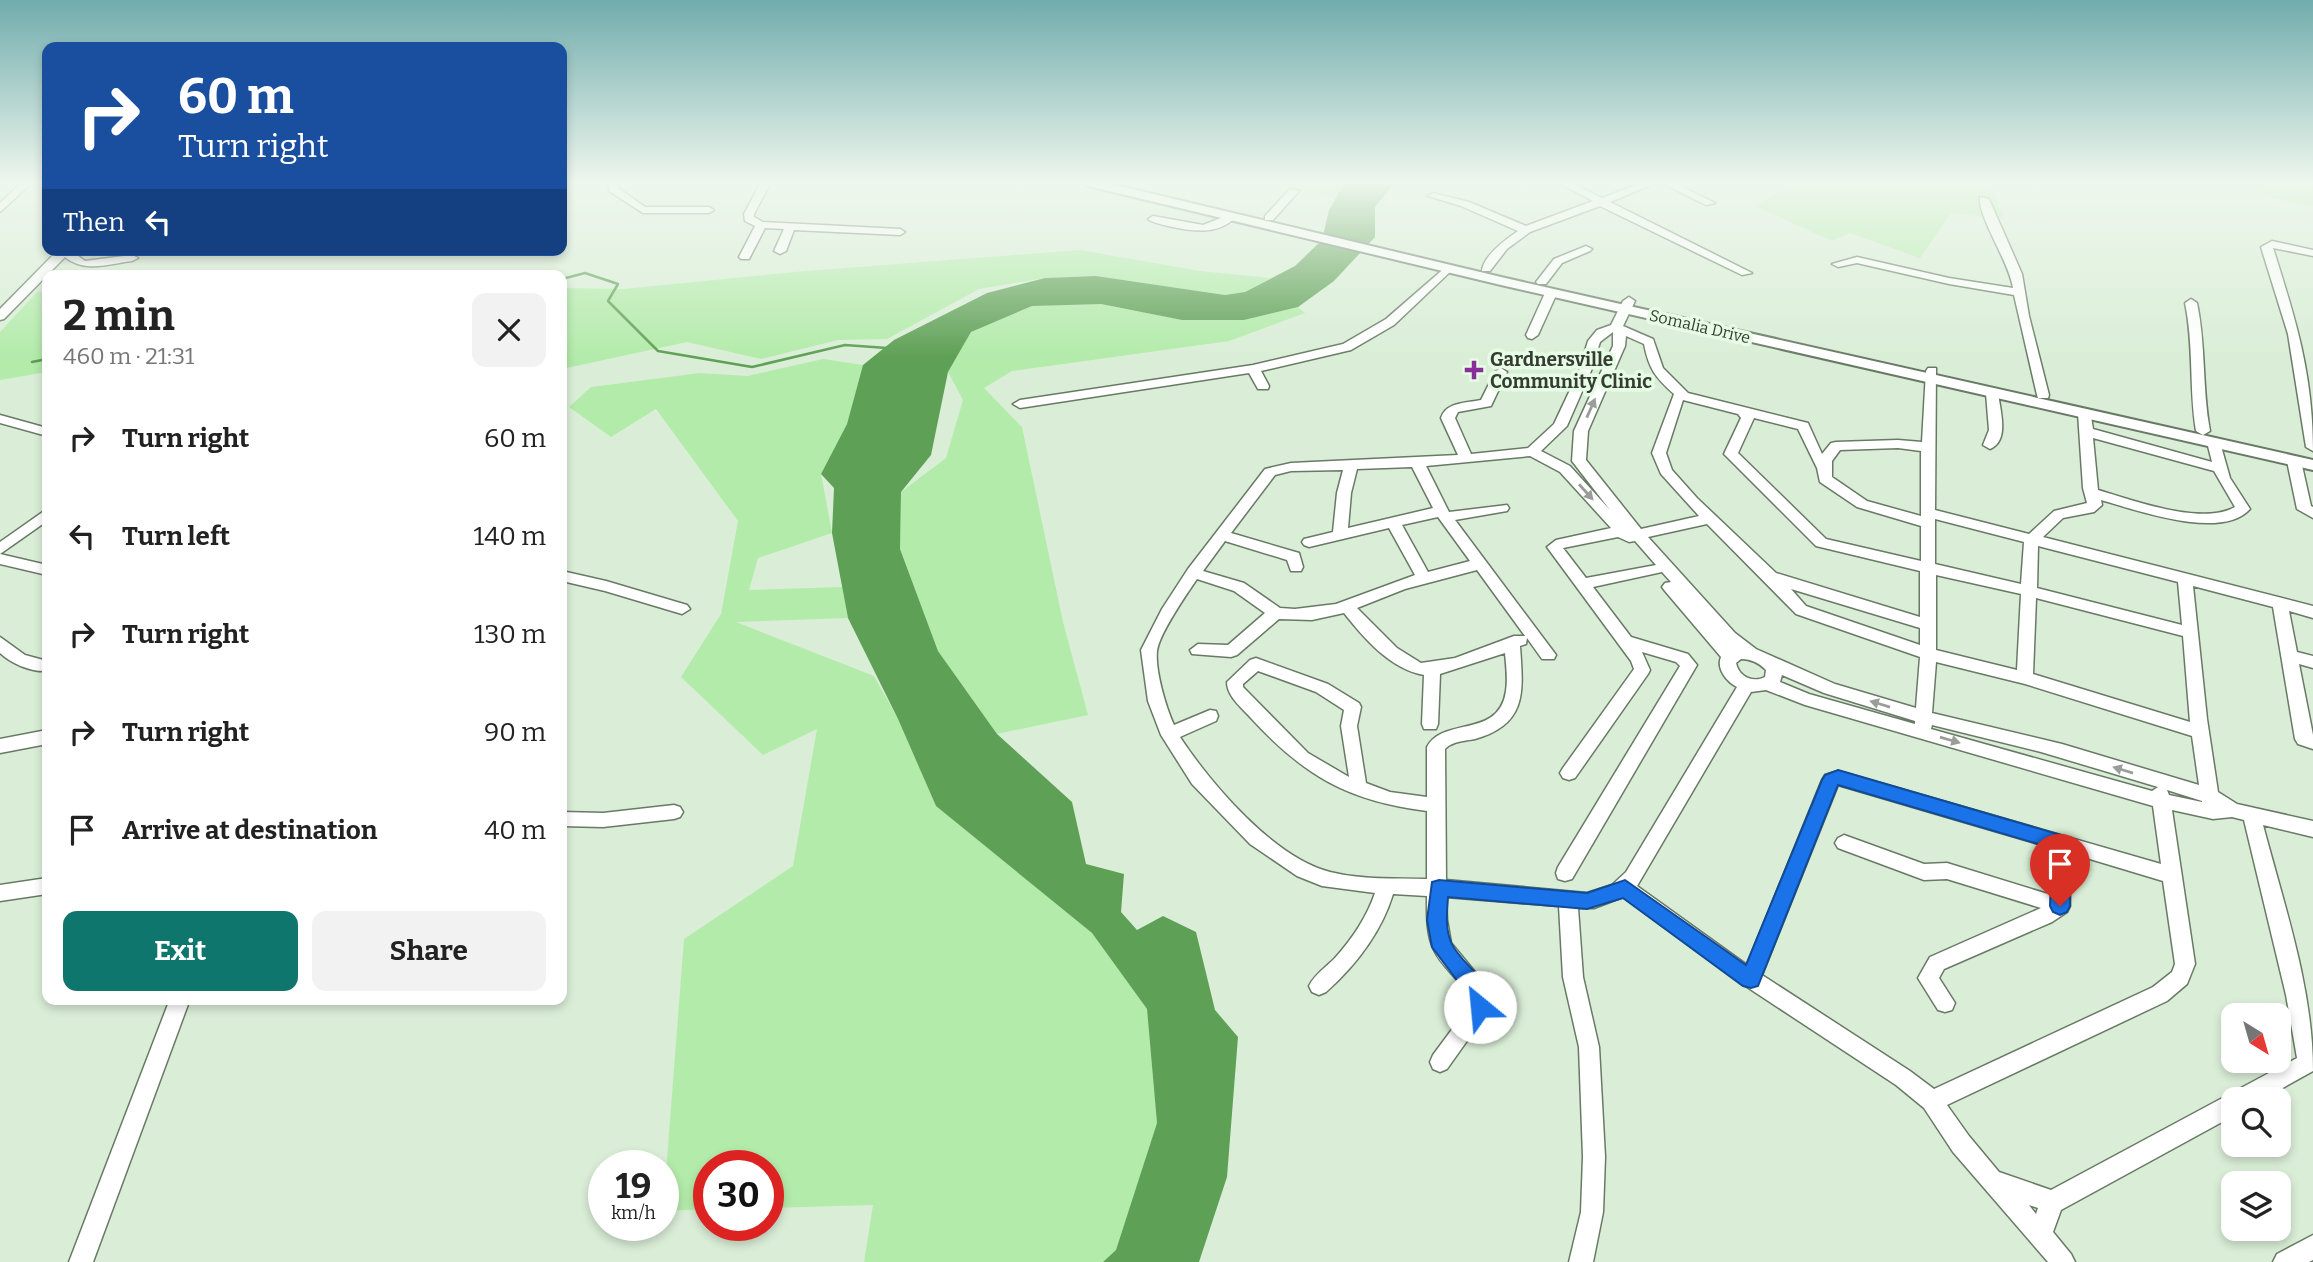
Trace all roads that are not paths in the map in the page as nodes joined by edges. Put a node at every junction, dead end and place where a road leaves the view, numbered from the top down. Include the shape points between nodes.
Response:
1 (753, 241) edge
2 (784, 241) edge
3 (1349, 241) edge
4 (1512, 241) edge
5 (1681, 241) edge
6 (2002, 241) edge
7 (1381, 248) junction
8 (1586, 249) dead end
9 (780, 251) dead end
10 (2313, 253) edge
11 (59, 256) edge
12 (70, 256) edge
13 (745, 257) dead end
14 (132, 258) dead end
15 (1838, 264) dead end
16 (1447, 269) junction
17 (1486, 269) junction
18 (45, 270) edge
19 (42, 273) edge
20 (1746, 273) dead end
21 (1546, 287) junction
22 (2021, 293) junction
23 (2191, 303) dead end
24 (1628, 305) junction
25 (0, 316) edge
26 (1616, 327) junction
27 (1532, 335) dead end
28 (1588, 365) junction
29 (1253, 369) junction
30 (1608, 370) junction
31 (1500, 372) dead end
32 (1932, 375) junction
33 (1263, 386) dead end
34 (1992, 393) junction
35 (2043, 395) junction
36 (1683, 396) junction
37 (1020, 404) dead end
38 (1742, 410) junction
39 (2085, 412) junction
40 (0, 419) edge
41 (1560, 426) junction
42 (42, 431) edge
43 (1581, 431) junction
44 (2087, 432) junction
45 (2209, 436) junction
46 (1990, 445) dead end
47 (1928, 447) junction
48 (2313, 447) edge
49 (1532, 452) junction
50 (2313, 456) edge
51 (1467, 459) junction
52 (1579, 461) junction
53 (2294, 461) junction
54 (1416, 463) junction
55 (1351, 465) junction
56 (2313, 465) edge
57 (1822, 466) junction
58 (1565, 469) junction
59 (2222, 469) junction
60 (2094, 494) junction
61 (1502, 508) dead end
62 (2313, 513) edge
63 (1443, 514) junction
64 (42, 518) edge
65 (1928, 518) junction
66 (1709, 519) junction
67 (1394, 524) junction
68 (1629, 534) junction
69 (1222, 535) junction
70 (1340, 535) junction
71 (2031, 540) junction
72 (1309, 542) dead end
73 (0, 549) edge
74 (0, 559) edge
75 (1479, 564) junction
76 (1296, 567) dead end
77 (42, 569) edge
78 (1656, 570) junction
79 (1928, 570) junction
80 (1193, 573) junction
81 (567, 577) edge
82 (1772, 577) junction
83 (1424, 578) junction
84 (2185, 579) junction
85 (1582, 584) junction
86 (2029, 591) junction
87 (2280, 603) junction
88 (1347, 606) junction
89 (682, 609) dead end
90 (1276, 612) junction
91 (2313, 612) edge
92 (1929, 625) junction
93 (2192, 634) junction
94 (1532, 636) junction
95 (1626, 641) junction
96 (0, 643) edge
97 (1512, 644) junction
98 (1198, 650) dead end
99 (1231, 652) junction
100 (1928, 654) junction
101 (1548, 655) dead end
102 (1757, 656) junction
103 (2289, 656) junction
104 (1730, 657) junction
105 (2313, 662) edge
106 (1256, 664) junction
107 (42, 666) edge
108 (1432, 669) junction
109 (2025, 678) junction
110 (1768, 684) junction
111 (1747, 685) junction
112 (1210, 716) dead end
113 (1430, 724) dead end
114 (1923, 725) junction
115 (2198, 730) junction
116 (1170, 735) junction
117 (42, 738) edge
118 (2313, 743) edge
119 (0, 746) edge
120 (1569, 773) dead end
121 (2157, 780) junction
122 (1351, 785) junction
123 (2161, 801) junction
124 (2211, 804) junction
125 (1437, 805) junction
126 (674, 812) dead end
127 (2242, 812) junction
128 (567, 819) edge
129 (2313, 829) edge
130 (1844, 843) dead end
131 (2061, 843) junction
132 (1565, 873) dead end
133 (2170, 875) junction
134 (1387, 885) junction
135 (42, 887) edge
136 (1439, 888) junction
137 (1625, 888) junction
138 (0, 892) edge
139 (1568, 901) junction
140 (2060, 906) junction
141 (1751, 979) junction
142 (1319, 986) dead end
143 (1945, 1003) dead end
144 (178, 1005) edge
145 (1440, 1062) dead end
146 (2310, 1066) edge
147 (2267, 1087) edge
148 (1932, 1101) junction
149 (2221, 1110) edge
150 (1992, 1180) junction
151 (2052, 1202) junction
152 (2039, 1235) junction
153 (2313, 1247) edge
154 (82, 1262) edge
155 (1581, 1262) edge
156 (2063, 1262) edge
157 (2285, 1262) edge

1 - 13 street
2 - 9 street
3 - 7 main road, Somalia Drive
4 - 17 street
5 - 20 street
6 - 22 street
7 - 16 main road, Somalia Drive
7 - 17 main road, Somalia Drive
8 - 21 street via 1558,261
10 - 48 street via 2272,244 2267,247 2294,334
11 - 18 street
12 - 14 street via 85,264
15 - 22 street via 1857,260
16 - 21 main road, Somalia Drive
16 - 29 street via 1417,300 1368,337 1314,357
17 - 21 main road, Somalia Drive
19 - 25 street
21 - 24 main road, Somalia Drive
21 - 27 street
22 - 35 street
23 - 45 street via 2196,321 2198,408
24 - 26 street
24 - 32 main road, Somalia Drive
26 - 28 street via 1594,341
26 - 30 street via 1620,340
26 - 36 street via 1649,342 1661,375
28 - 30 street
28 - 41 street
29 - 33 street
29 - 37 street
43 -> 30 street
31 - 51 street via 1486,402 1449,413
32 - 34 main road, Somalia Drive
32 - 35 main road, Somalia Drive
32 - 47 street
34 - 39 main road, Somalia Drive
34 - 46 street via 1996,430
35 - 45 main road, Somalia Drive
36 - 38 street
36 - 66 street via 1678,397 1660,461
38 - 57 street via 1803,426
38 - 79 street via 1748,418 1731,454 1815,540
39 - 44 street
39 - 45 main road, Somalia Drive
40 - 42 street
41 - 43 street
41 - 49 street
43 - 52 street
44 - 59 street
44 - 60 street
45 - 50 main road, Somalia Drive
45 - 53 main road, Somalia Drive
45 - 59 street
47 - 57 street via 1836,446
47 - 65 street
49 - 51 street
49 - 58 street
51 - 54 street
52 - 58 street
52 - 68 street
53 - 56 main road, Somalia Drive
53 - 62 street via 2304,509
54 - 55 street
54 - 63 street
55 - 69 street via 1270,472
55 - 70 street
57 - 65 street via 1825,478 1861,504
58 -> 68 street
59 - 60 street via 2243,509 2235,514 2183,517
60 - 71 street via 2095,505 2059,514
61 - 63 street
63 - 67 street
63 - 75 street
64 - 73 street
65 - 71 street
65 - 79 street
66 - 68 street
66 - 82 street
67 - 70 street
67 - 83 street
68 - 78 street
68 - 85 street via 1554,547
68 - 102 street via 1729,637
69 - 76 street via 1294,557
69 - 80 street
70 - 72 street
71 - 84 street
71 - 86 street
74 - 77 street
75 - 83 street
75 - 94 street
78 - 85 street
78 - 104 street
79 - 86 street
79 - 92 street
80 - 90 street via 1239,587
80 - 116 street via 1149,650 1156,701
81 - 89 street
82 - 92 street
82 - 100 street via 1801,610
83 - 88 street
84 - 87 street
84 - 93 street
85 - 95 street
86 - 93 street
86 - 109 street
87 - 91 street
87 - 103 street
88 - 90 street via 1313,616
88 - 108 street via 1365,629 1410,665
90 - 99 street
92 - 100 street
93 - 115 street
94 - 97 street
94 - 101 street
95 - 120 street via 1642,670
95 - 132 street via 1682,658 1689,665
96 - 107 street via 19,660
97 - 108 street
97 - 125 street via 1513,698 1496,725 1444,738 1436,747
98 - 99 street
99 - 106 street
100 - 109 street
100 - 114 street
102 - 104 street via 1738,653
102 - 110 street via 1774,669
114 -> 102 street via 1811,683
103 - 105 street
103 - 118 street via 2304,740
104 - 111 street via 1729,672
106 - 122 street via 1235,682 1235,688 1316,769
106 - 122 street via 1322,688 1353,708 1349,726 1358,781
108 - 113 street
109 - 115 street
110 - 111 street
110 - 114 street via 1805,699
111 - 137 street
112 - 116 street
121 -> 114 street via 2042,746
114 -> 123 street
115 - 124 street
116 - 134 street via 1198,779 1256,839 1304,870 1329,880
117 - 119 street
121 - 123 street
121 - 124 street
122 - 125 street via 1389,799
123 - 124 street
123 - 133 street
124 - 127 street
125 - 136 street
126 - 128 street via 603,821
127 - 129 street
127 - 146 street via 2296,995
130 - 140 street via 1924,872 1947,871
131 - 133 street
131 - 140 street
131 - 141 street via 1846,779 1831,780
133 - 148 street via 2185,964 2172,986
134 - 136 street
134 - 142 street via 1368,930 1338,970
135 - 138 street
136 - 139 street
136 - 145 street via 1437,920 1442,947 1478,991 1480,1007
137 - 139 street via 1603,898
137 - 141 street
139 - 155 street via 1573,976 1589,1047 1593,1134 1592,1212
140 - 143 street via 1937,963 1928,978
141 - 148 street
144 - 154 street
146 - 147 street
148 - 150 street
149 - 151 street
150 - 151 street
150 - 152 street
151 - 152 street
152 - 156 street
153 - 157 street

